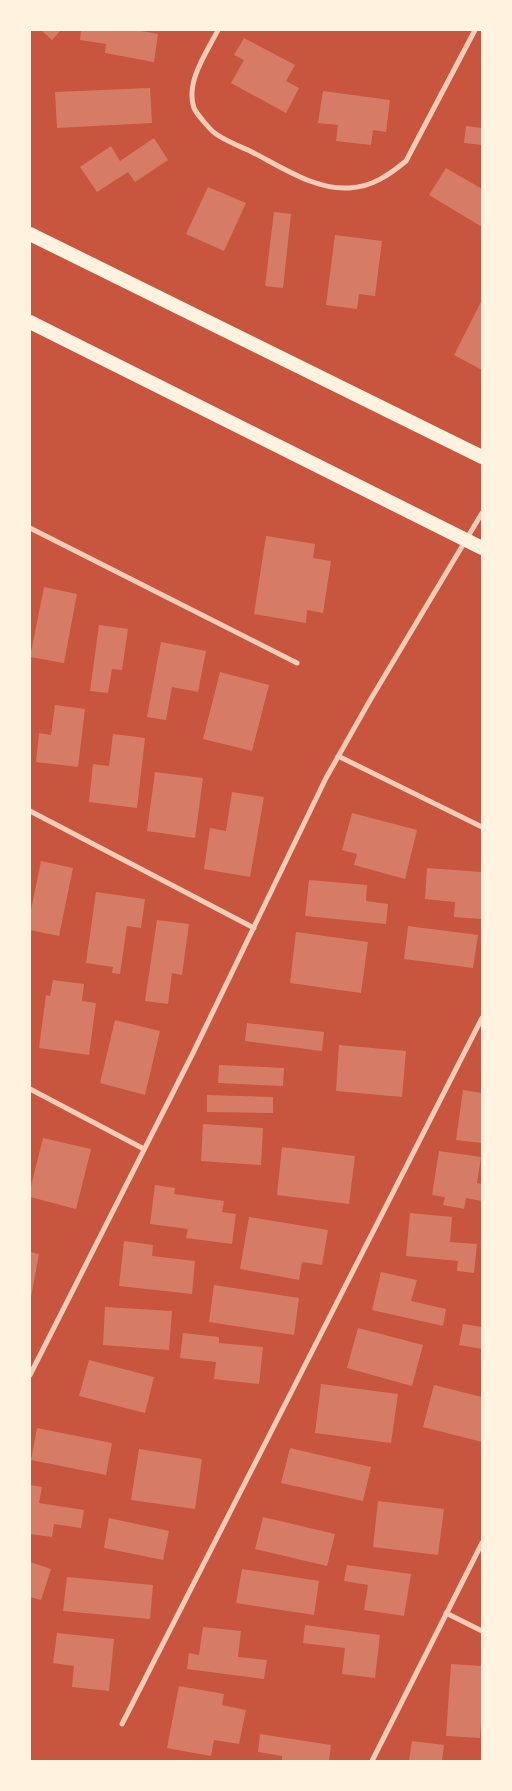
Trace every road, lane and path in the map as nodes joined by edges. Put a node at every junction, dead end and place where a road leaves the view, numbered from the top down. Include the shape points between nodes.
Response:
1 (218, 30) edge
2 (475, 30) edge
3 (30, 234) edge
4 (30, 322) edge
5 (482, 457) edge
6 (482, 513) edge
7 (30, 528) edge
8 (465, 540) junction
9 (482, 548) edge
10 (297, 663) dead end
11 (338, 756) junction
12 (30, 811) edge
13 (482, 827) edge
14 (254, 928) junction
15 (482, 1018) edge
16 (30, 1089) edge
17 (144, 1149) junction
18 (31, 1372) edge
19 (482, 1543) edge
20 (446, 1613) junction
21 (482, 1632) edge
22 (122, 1724) dead end
23 (372, 1761) edge

1 - 2 street via 197,72 192,90 194,109 215,134 310,181 329,187 349,188 369,185 390,175 406,161
3 - 5 highway
4 - 8 highway
6 - 8 street
7 - 10 street
8 - 9 highway
8 - 11 street
11 - 13 street
11 - 14 street
12 - 14 street
14 - 17 street
15 - 22 street
16 - 17 street
17 - 18 street
19 - 20 street
20 - 21 street
20 - 23 street

